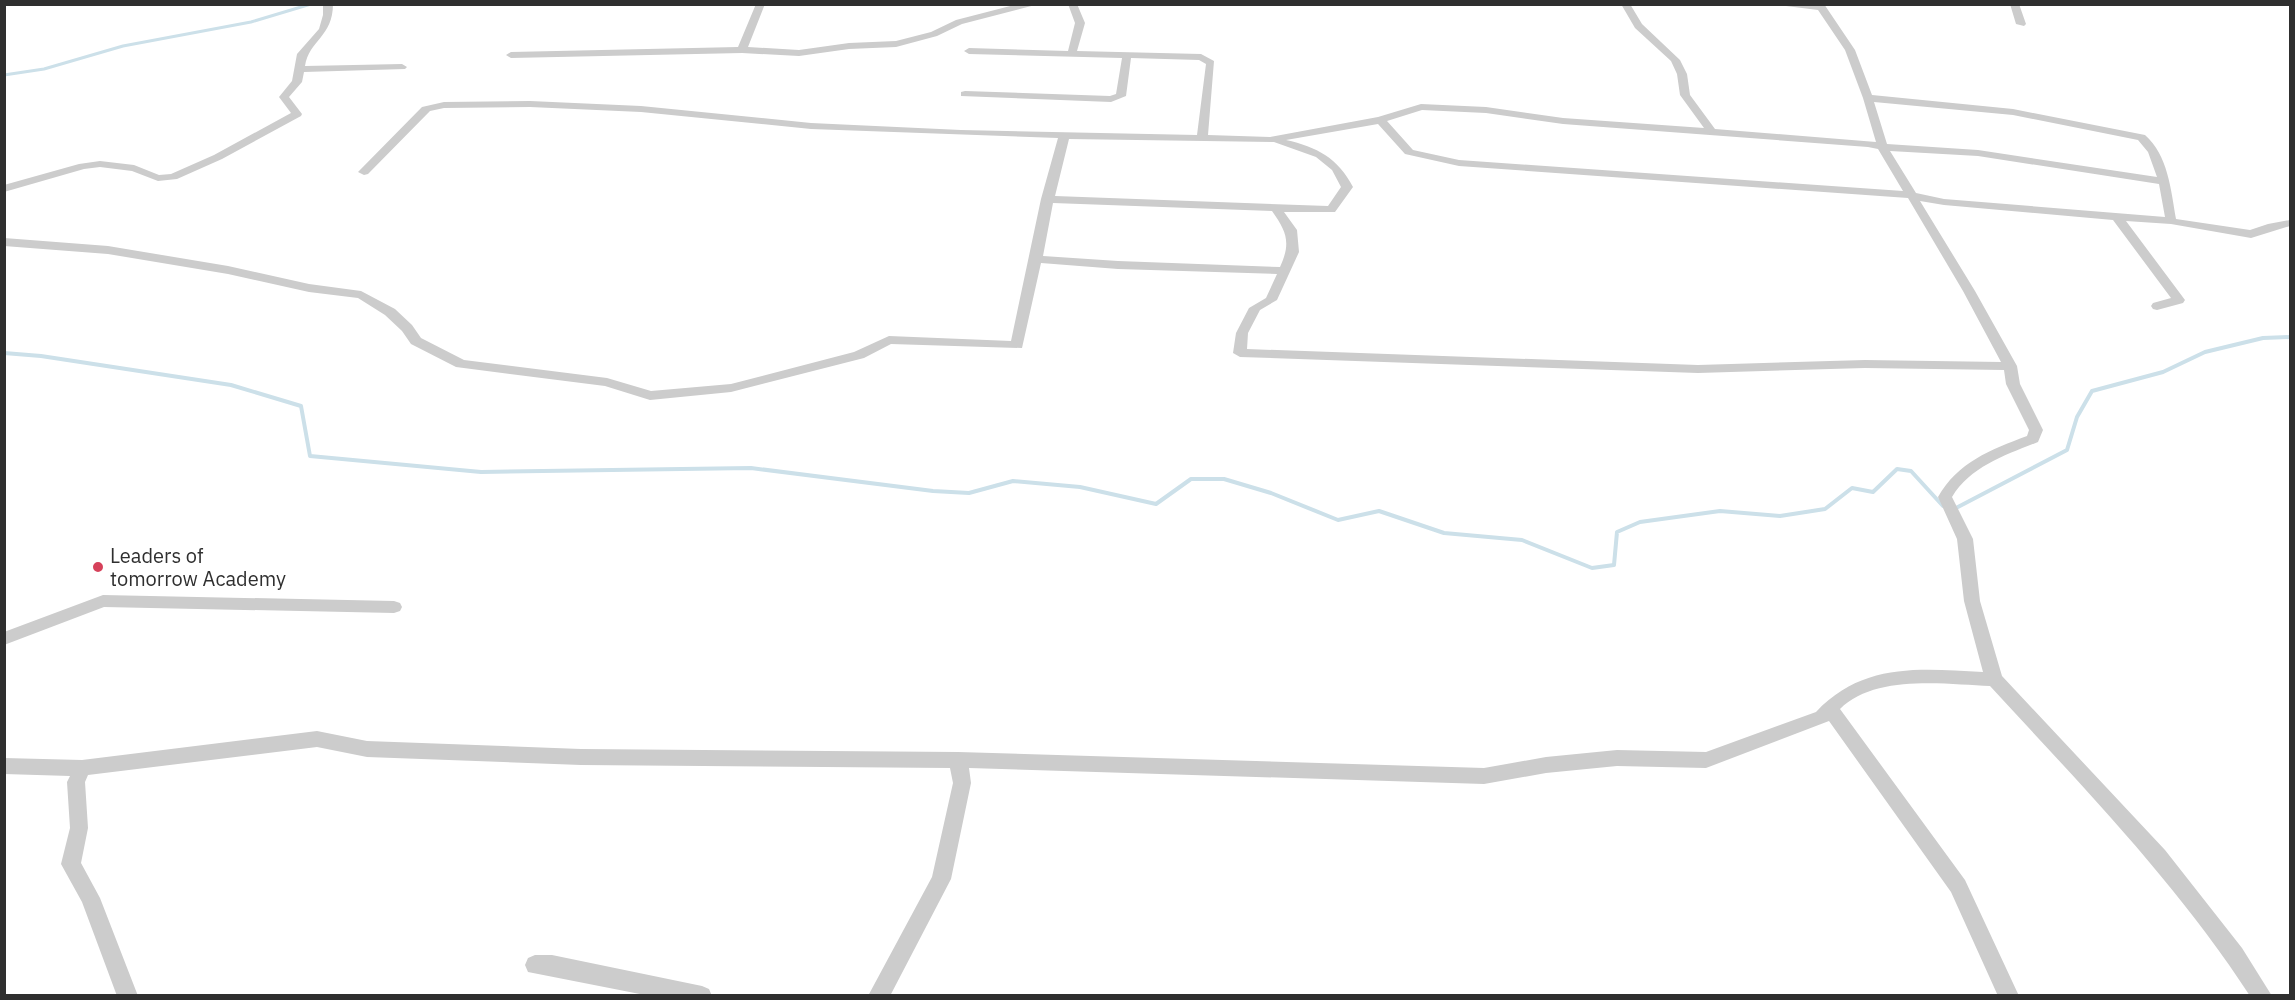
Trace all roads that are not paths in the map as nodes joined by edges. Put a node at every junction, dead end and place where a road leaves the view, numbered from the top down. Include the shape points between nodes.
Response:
1 (328, 4) edge
2 (761, 4) edge
3 (1035, 4) edge
4 (1072, 4) edge
5 (1625, 4) edge
6 (1774, 4) edge
7 (2014, 4) edge
8 (1820, 6) edge
9 (2021, 24) dead end
10 (742, 50) junction
11 (969, 51) dead end
12 (1072, 52) junction
13 (511, 55) dead end
14 (1126, 55) junction
15 (402, 67) dead end
16 (301, 69) junction
17 (965, 94) dead end
18 (1868, 98) junction
19 (1380, 120) junction
20 (1712, 132) junction
21 (1064, 136) junction
22 (1202, 139) junction
23 (1270, 140) junction
24 (1882, 146) junction
25 (364, 172) dead end
26 (2163, 181) junction
27 (4, 189) edge
28 (1910, 195) junction
29 (1047, 199) junction
30 (1276, 208) junction
31 (2118, 218) junction
32 (2171, 220) junction
33 (2290, 223) edge
34 (4, 242) edge
35 (1037, 259) junction
36 (1283, 270) junction
37 (2157, 306) dead end
38 (2010, 366) junction
39 (394, 608) dead end
40 (4, 639) edge
41 (1994, 679) junction
42 (1830, 706) junction
43 (958, 760) junction
44 (4, 766) edge
45 (82, 768) junction
46 (535, 965) dead end
47 (129, 996) edge
48 (702, 996) edge
49 (878, 996) edge
50 (2009, 996) edge
51 (2262, 996) edge

1 - 16 street via 323,30 302,54
2 - 10 street
3 - 10 street via 959,22 896,44 799,53
4 - 12 street via 1080,23
5 - 20 street via 1638,26 1675,60 1685,95
6 - 8 street
7 - 9 street
8 - 18 street via 1850,50
10 - 13 street
11 - 12 street
12 - 14 street
14 - 17 street via 1121,96 1112,99
14 - 22 street via 1201,57 1210,63
15 - 16 street
16 - 27 street via 297,82 284,97 297,114 176,176 158,178 134,168 100,164
18 - 24 street
18 - 26 street via 2013,112 2124,132 2149,142
19 - 20 street via 1421,107
19 - 23 street
19 - 28 street via 1410,152 1459,163
20 - 24 street
21 - 22 street
21 - 25 street via 811,126 641,109 444,105 426,109
21 - 29 street
22 - 23 street
23 - 30 street via 1302,146 1323,157 1340,170 1347,187 1331,210
24 - 26 street via 1978,153
24 - 28 street
26 - 32 street
28 - 31 street via 1944,202
28 - 38 street
29 - 30 street
29 - 35 street
30 - 36 street via 1291,230 1293,252
31 - 32 street
31 - 37 street via 2179,300
32 - 33 street via 2250,234
34 - 35 street via 108,250 361,295 390,312 416,341 461,364 579,377 650,396 730,388 859,355 889,340 1017,345
35 - 36 street
36 - 38 street via 1270,300 1256,308 1242,333 1240,353 1698,369 1864,364
38 - 41 street via 2013,384 2036,430 2033,439 1979,460 1950,486 1945,497 1965,539 1972,600
39 - 40 street via 103,601
41 - 42 street via 1901,676 1860,687
41 - 51 street via 2158,856
42 - 43 street via 1822,717 1706,760 1617,758 1484,776
42 - 50 street via 1958,886
43 - 45 street via 570,756 367,749 317,740
43 - 49 street via 962,783 941,879
44 - 45 street
45 - 47 street via 76,782 79,828 71,864 90,898
46 - 48 street via 552,965

